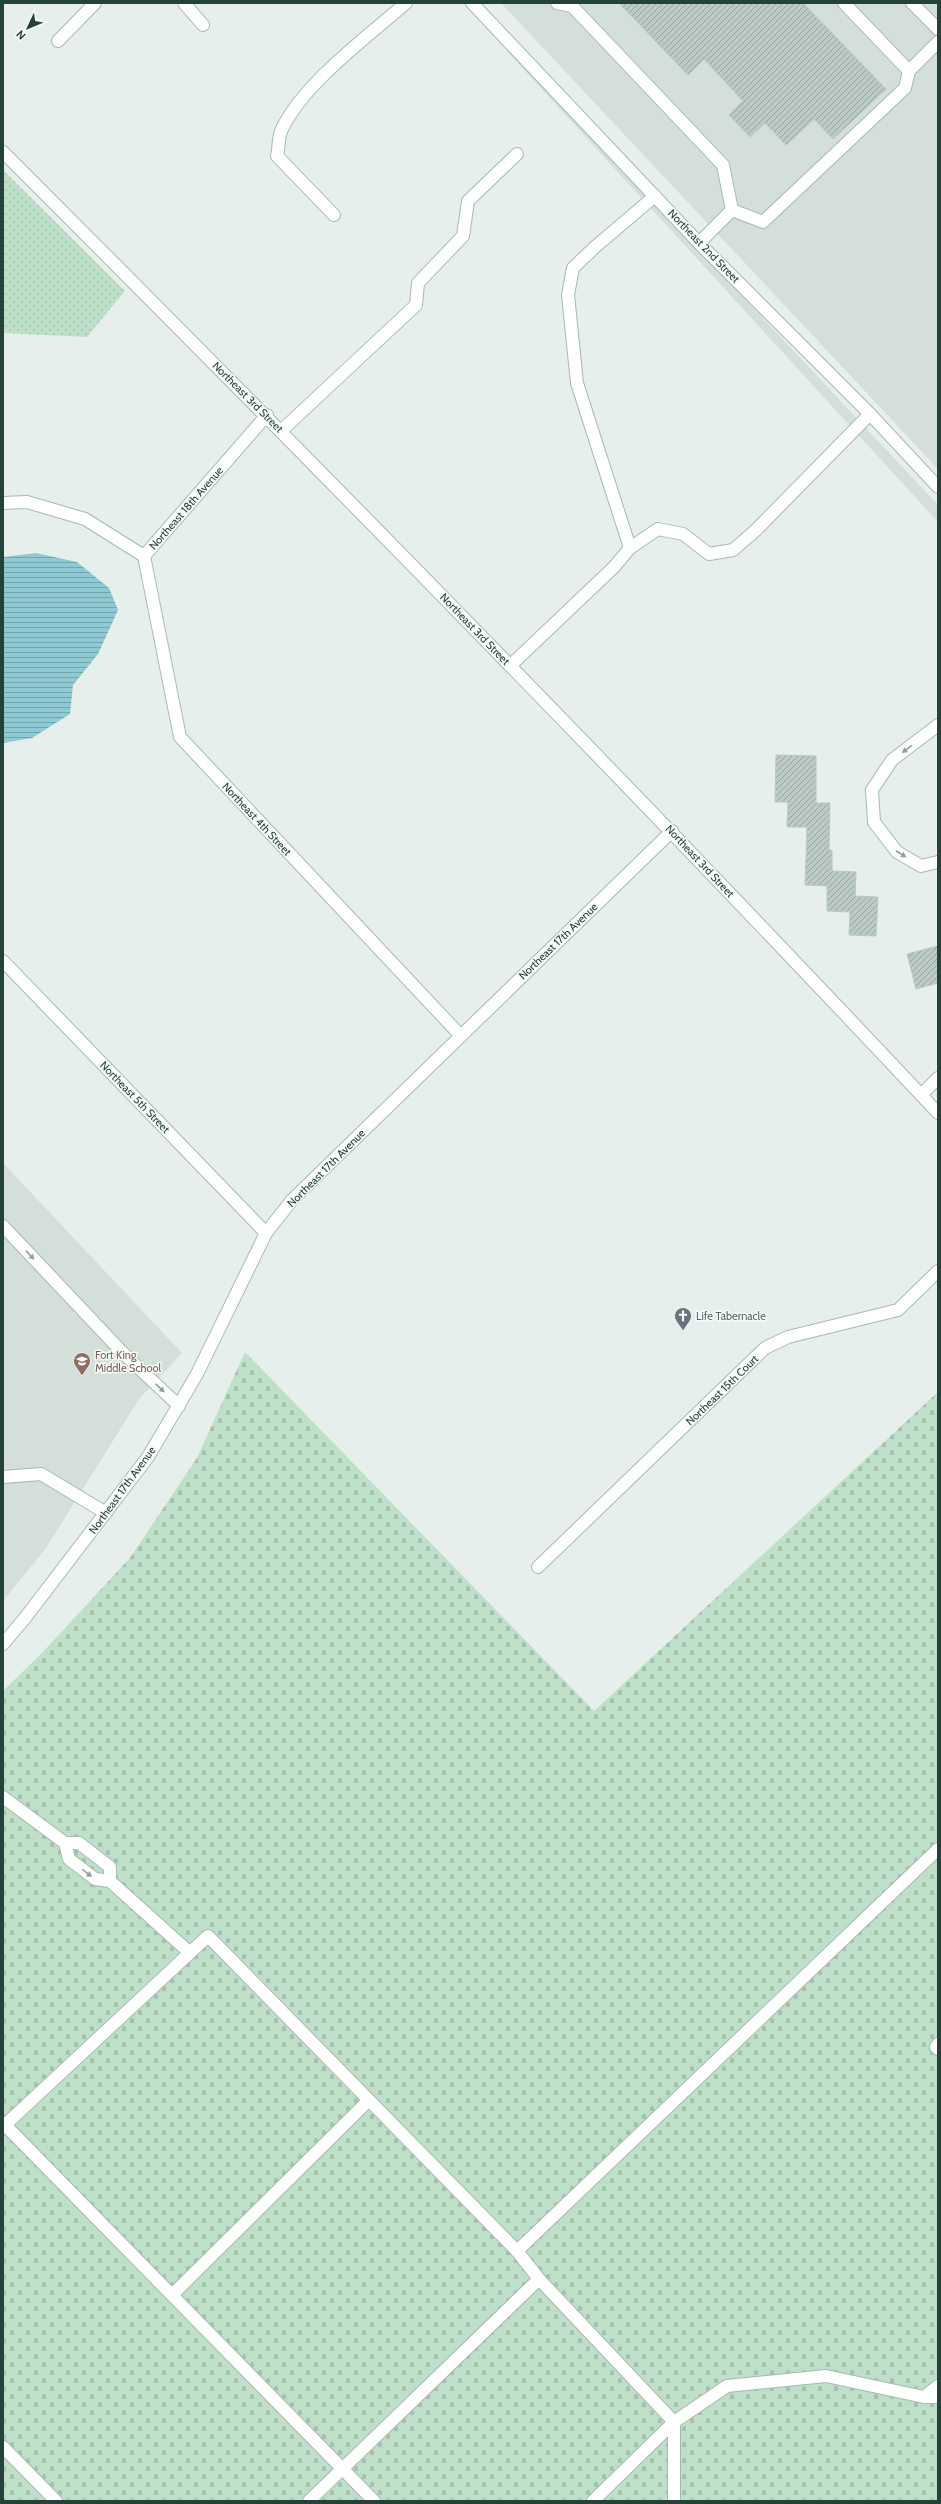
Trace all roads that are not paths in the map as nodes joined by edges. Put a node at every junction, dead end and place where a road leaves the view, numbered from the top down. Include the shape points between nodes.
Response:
1 (95, 3) edge
2 (184, 3) edge
3 (406, 3) edge
4 (472, 3) edge
5 (558, 3) edge
6 (844, 3) edge
7 (912, 3) edge
8 (203, 25) dead end
9 (938, 29) edge
10 (58, 41) dead end
11 (938, 42) edge
12 (909, 71) junction
13 (3, 152) edge
14 (517, 154) dead end
15 (655, 196) junction
16 (732, 210) junction
17 (334, 214) dead end
18 (699, 243) junction
19 (870, 414) junction
20 (266, 416) junction
21 (282, 431) junction
22 (938, 487) edge
23 (3, 503) edge
24 (630, 548) junction
25 (144, 556) junction
26 (510, 666) junction
27 (938, 725) edge
28 (672, 831) junction
29 (938, 862) edge
30 (3, 961) edge
31 (460, 1035) junction
32 (938, 1078) edge
33 (921, 1095) junction
34 (938, 1113) edge
35 (3, 1226) edge
36 (266, 1234) junction
37 (938, 1271) edge
38 (178, 1406) junction
39 (3, 1477) edge
40 (106, 1513) junction
41 (538, 1567) dead end
42 (3, 1644) edge
43 (3, 1797) edge
44 (65, 1844) junction
45 (938, 1849) edge
46 (110, 1881) junction
47 (190, 1953) junction
48 (938, 2044) edge
49 (938, 2049) edge
50 (368, 2101) junction
51 (516, 2251) junction
52 (539, 2279) junction
53 (172, 2296) junction
54 (938, 2386) edge
55 (924, 2397) junction
56 (938, 2398) edge
57 (674, 2422) junction
58 (3, 2447) edge
59 (342, 2469) junction
60 (56, 2501) edge
61 (309, 2501) edge
62 (374, 2501) edge
63 (593, 2501) edge
64 (674, 2501) edge

1 - 10 street
2 - 8 street
3 - 17 street via 329,71 297,104 281,130 277,156
4 - 15 street, Northeast 2nd Street
5 - 16 street via 572,6 723,165
6 - 12 street
7 - 9 street
11 - 12 street
12 - 16 street via 905,88 763,222
13 - 20 street, Northeast 3rd Street
14 - 21 street via 468,201 463,236 418,283 416,305
15 - 18 street, Northeast 2nd Street
15 - 24 street via 573,268 568,295 577,383
16 - 18 street
18 - 19 street, Northeast 2nd Street
19 - 22 street, Northeast 2nd Street
19 - 24 street via 756,530 733,550 709,554 682,534 658,529
20 - 21 street, Northeast 3rd Street
20 - 25 street, Northeast 18th Avenue
21 - 26 street, Northeast 3rd Street
23 - 25 street, Northeast 18th Avenue via 27,502 85,519
24 - 26 street via 614,567
25 - 31 street, Northeast 4th Street via 180,737
26 - 28 street, Northeast 3rd Street
27 -> 29 street via 892,760 872,790 874,822 897,852 921,866
28 - 31 street, Northeast 17th Avenue
28 - 33 street, Northeast 3rd Street
30 - 36 street, Northeast 5th Street
31 - 36 street, Northeast 17th Avenue via 292,1200
32 - 33 street
33 - 34 street, Northeast 3rd Street
35 -> 38 street via 122,1352
36 - 38 street, Northeast 17th Avenue via 197,1374
37 - 41 street, Northeast 15th Court via 898,1310 788,1337 765,1348
38 - 40 street, Northeast 17th Avenue via 148,1457
39 - 40 street via 41,1474
40 - 42 street, Northeast 17th Avenue via 26,1618
43 - 44 street
44 -> 46 street via 69,1858 95,1879
44 - 46 street via 79,1843 110,1867
45 - 51 street
46 - 47 street
47 - 50 street via 208,1936
47 - 53 street via 5,2125
48 - 49 street
50 - 51 street
50 - 53 street
51 - 52 street
52 - 57 street
52 - 59 street
53 - 59 street
54 - 55 street
55 - 56 street
55 - 57 street via 826,2376 742,2384 727,2386
57 - 63 street
57 - 64 street
58 - 60 street
59 - 61 street
59 - 62 street

